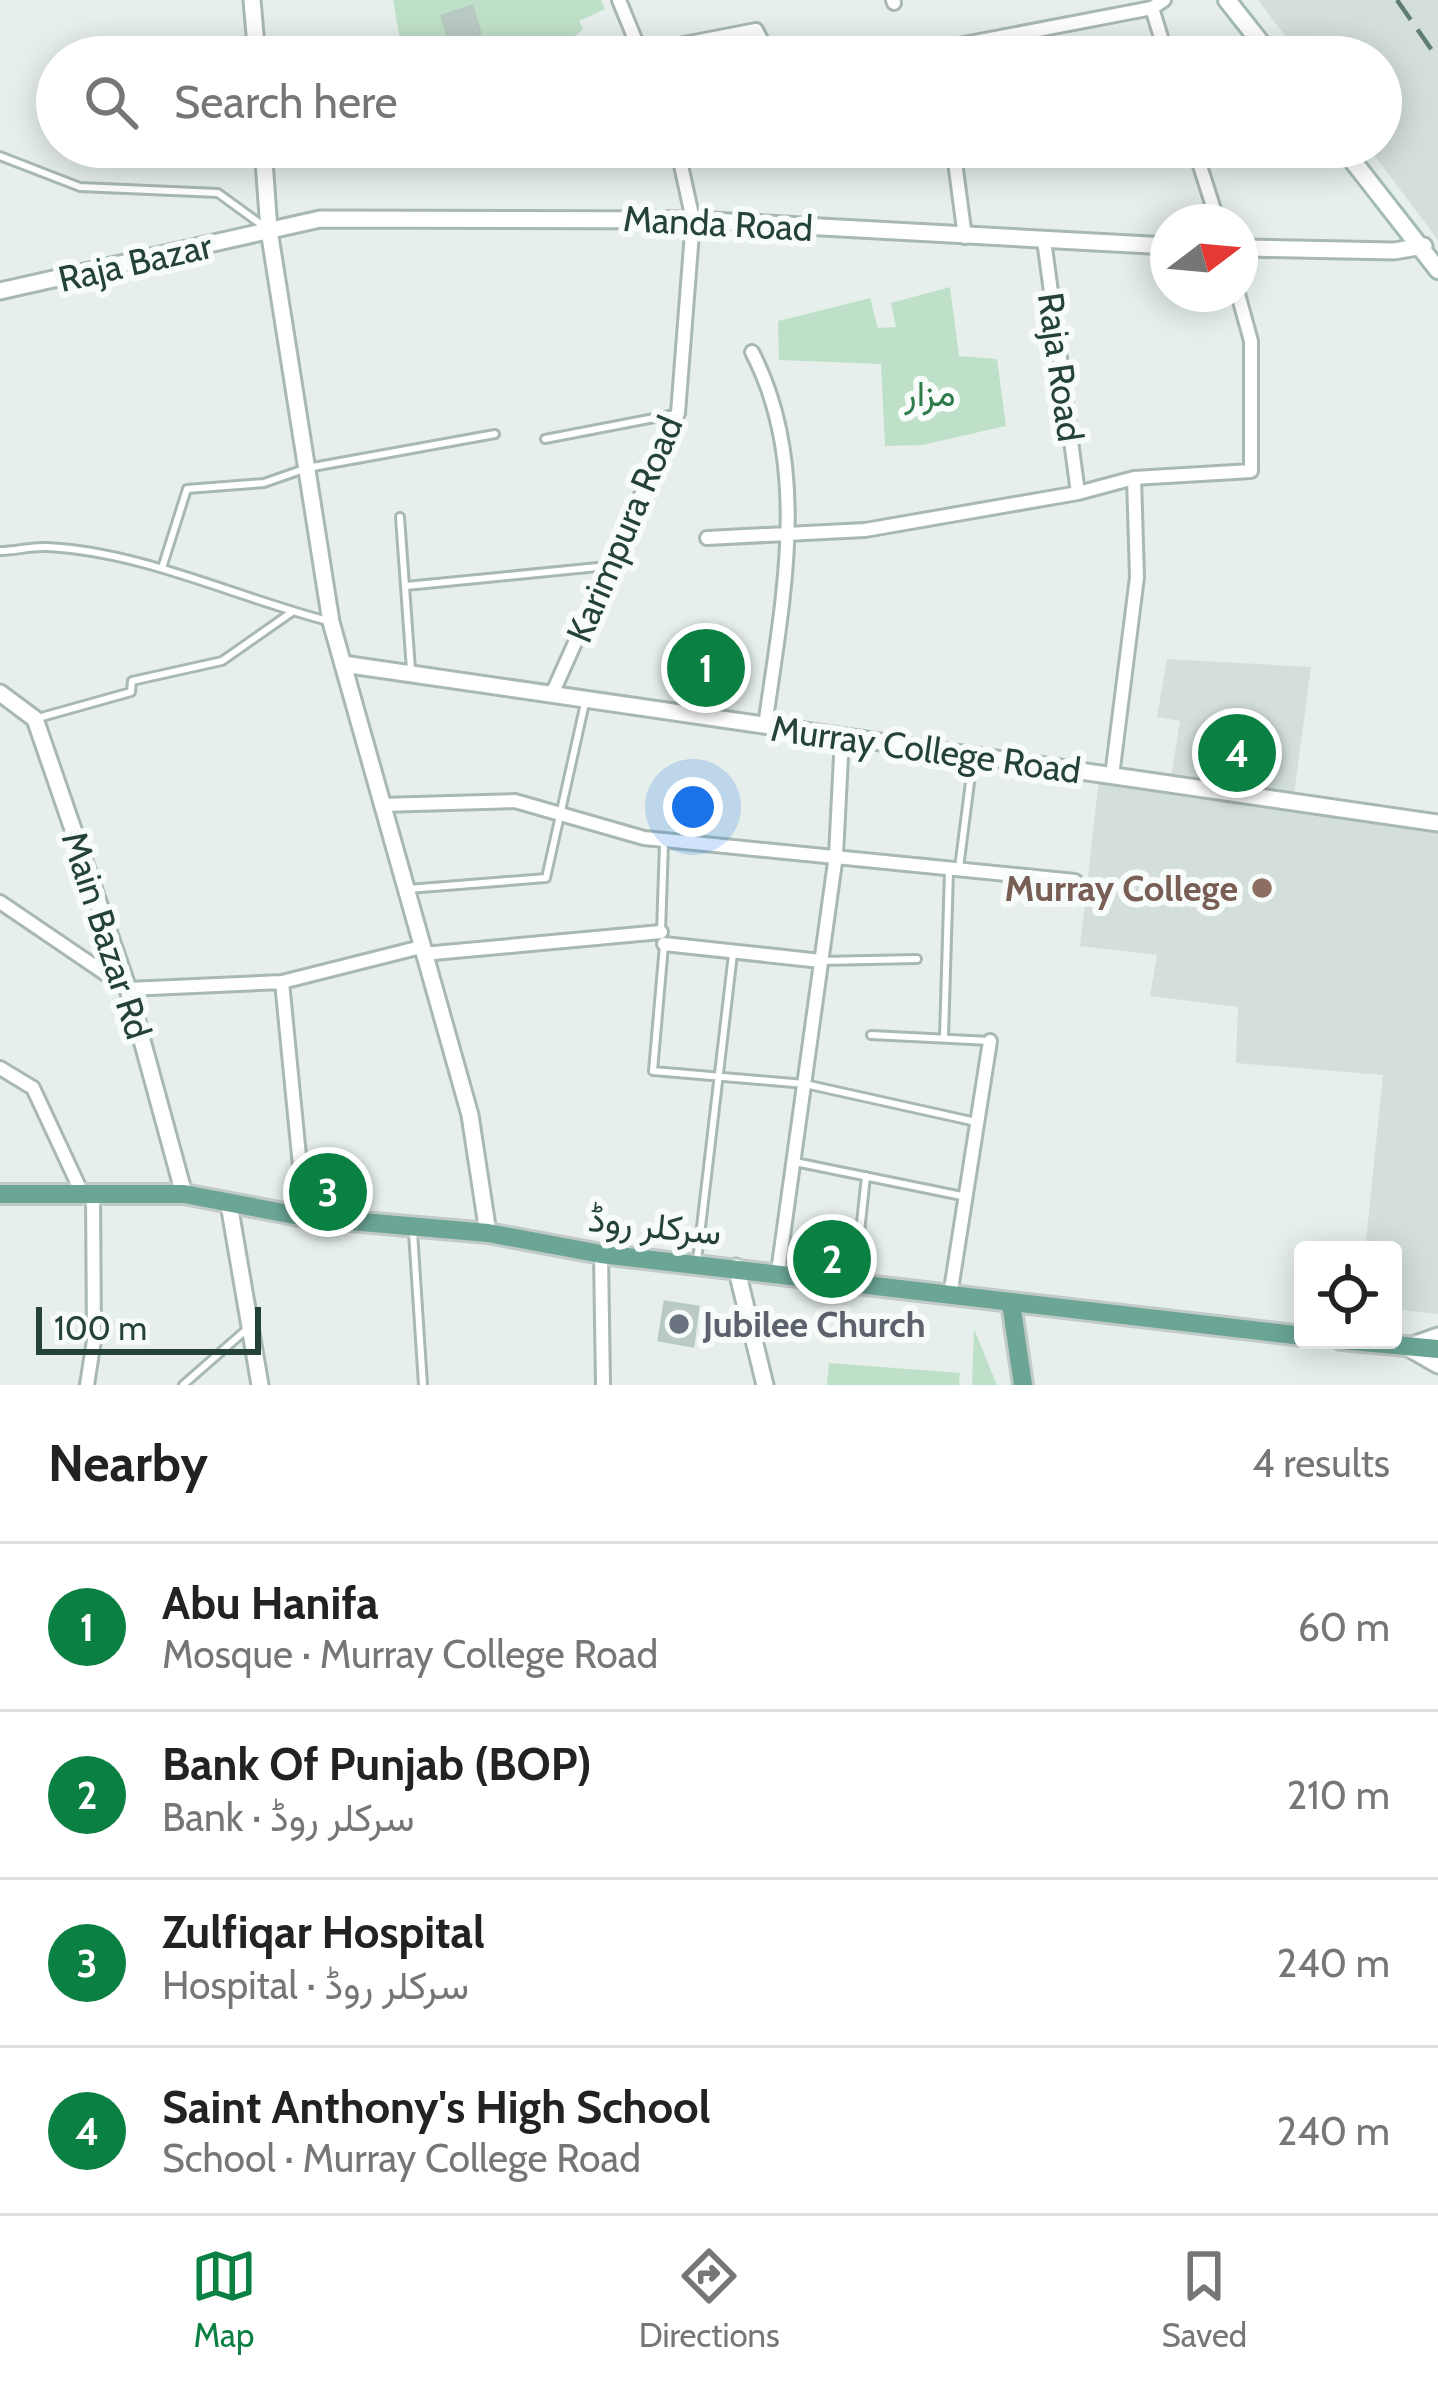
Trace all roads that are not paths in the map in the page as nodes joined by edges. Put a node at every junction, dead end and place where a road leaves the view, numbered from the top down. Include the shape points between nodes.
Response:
1 (252, 0) edge
2 (619, 0) edge
3 (1227, 0) edge
4 (1239, 0) edge
5 (1158, 4) edge
6 (255, 36) edge
7 (634, 36) edge
8 (726, 36) edge
9 (759, 36) edge
10 (1012, 36) edge
11 (1163, 36) edge
12 (1255, 36) edge
13 (1266, 36) edge
14 (0, 156) edge
15 (265, 168) edge
16 (682, 168) edge
17 (956, 168) edge
18 (1201, 168) edge
19 (1362, 168) edge
20 (1212, 204) edge
21 (693, 220) junction
22 (269, 230) junction
23 (965, 237) junction
24 (1044, 240) junction
25 (1150, 245) edge
26 (1421, 246) junction
27 (1258, 248) edge
28 (1438, 267) edge
29 (0, 291) edge
30 (1243, 312) edge
31 (752, 352) dead end
32 (678, 413) junction
33 (495, 434) dead end
34 (545, 439) dead end
35 (307, 468) junction
36 (1134, 478) junction
37 (1078, 493) junction
38 (400, 517) dead end
39 (791, 533) junction
40 (707, 538) dead end
41 (0, 551) edge
42 (611, 566) junction
43 (162, 568) junction
44 (406, 586) junction
45 (292, 612) junction
46 (331, 622) junction
47 (343, 664) junction
48 (411, 674) junction
49 (0, 693) edge
50 (553, 694) junction
51 (586, 699) junction
52 (35, 719) junction
53 (765, 725) junction
54 (842, 737) junction
55 (974, 756) junction
56 (1112, 776) junction
57 (381, 805) junction
58 (559, 814) junction
59 (1438, 823) edge
60 (664, 840) junction
61 (836, 855) junction
62 (954, 868) junction
63 (1075, 881) dead end
64 (405, 889) junction
65 (0, 902) edge
66 (663, 938) junction
67 (422, 951) junction
68 (733, 954) junction
69 (917, 959) dead end
70 (821, 961) junction
71 (282, 982) junction
72 (128, 989) junction
73 (872, 1035) dead end
74 (944, 1037) junction
75 (990, 1041) joint
76 (0, 1068) edge
77 (719, 1075) junction
78 (805, 1084) junction
79 (978, 1122) junction
80 (795, 1162) junction
81 (866, 1176) junction
82 (87, 1190) junction
83 (0, 1194) edge
84 (184, 1194) junction
85 (962, 1196) junction
86 (229, 1204) junction
87 (305, 1217) junction
88 (413, 1228) junction
89 (488, 1233) junction
90 (601, 1254) junction
91 (697, 1262) junction
92 (736, 1267) junction
93 (778, 1272) junction
94 (854, 1283) junction
95 (950, 1296) junction
96 (1011, 1304) junction
97 (250, 1327) junction
98 (1294, 1335) edge
99 (1438, 1336) edge
100 (1402, 1346) edge
101 (1407, 1347) junction
102 (1438, 1349) edge
103 (1438, 1365) edge
104 (87, 1385) edge
105 (183, 1385) edge
106 (260, 1385) edge
107 (423, 1385) edge
108 (603, 1385) edge
109 (765, 1385) edge
110 (1023, 1385) edge

1 - 6 street
2 - 7 street
3 - 12 main road
4 - 13 main road
5 - 10 street
5 - 11 street
8 - 9 street via 756,30
14 - 22 lane via 80,187 218,193
15 - 22 street
16 - 21 street, Karimpura Road
17 - 23 street
18 - 20 street
19 - 26 main road
21 - 22 street, Manda Road via 320,219
21 - 23 street, Manda Road
21 - 32 street, Karimpura Road
22 - 29 street, Raja Bazar
22 - 35 street
23 - 24 street, Manda Road
24 - 25 street, Manda Road
24 - 37 street, Raja Road
26 - 27 street
26 - 28 main road
30 - 36 street via 1251,341 1251,471
31 - 39 street via 771,389
32 - 34 lane
32 - 42 street, Karimpura Road
33 - 35 lane
35 - 43 lane via 264,483 188,489
35 - 46 street
36 - 37 street
36 - 56 street via 1137,577
37 - 39 street via 866,530
38 - 44 lane
39 - 40 street
39 - 53 street
41 - 43 lane via 44,546
42 - 44 lane
42 - 50 street, Karimpura Road
43 - 45 lane
44 - 48 lane
45 - 46 lane
45 - 52 lane via 222,661 132,681 131,692
46 - 47 street
47 - 48 street, Murray College Road
47 - 57 street
48 - 50 street, Murray College Road
49 - 52 street
50 - 51 street, Murray College Road
51 - 53 street, Murray College Road
51 - 58 lane
52 - 72 street, Main Bazar Rd
53 - 54 street, Murray College Road
54 - 55 street, Murray College Road
54 - 61 street
55 - 56 street, Murray College Road
55 - 62 lane
56 - 59 street, Murray College Road
57 - 58 street via 515,802
57 - 64 street
58 - 60 street
58 - 64 lane via 546,878
60 - 61 street
60 - 66 lane
61 - 62 street
61 - 70 street
62 - 63 street
62 - 74 lane
64 - 67 street
65 - 72 street
66 - 67 street
66 - 68 street
66 - 77 lane via 653,1071
67 - 71 street
67 - 89 street via 470,1115
68 - 70 street
68 - 77 lane
69 - 70 lane
70 - 78 street
71 - 72 street
71 - 87 street
72 - 84 street, Main Bazar Rd
73 - 74 lane
74 - 75 lane
75 - 79 street
76 - 82 street via 33,1088
77 - 78 lane
77 - 91 lane
78 - 79 lane
78 - 80 street
79 - 85 street
80 - 81 lane
80 - 93 street
81 - 85 lane
81 - 94 lane
82 - 83 main road, سرکلر روڈ
82 - 84 main road, سرکلر روڈ
82 - 104 street via 94,1340
84 - 86 main road, سرکلر روڈ
85 - 95 street
86 - 87 main road, سرکلر روڈ
86 - 97 street
87 - 88 main road, سرکلر روڈ
88 - 89 main road, سرکلر روڈ
88 - 107 lane
89 - 90 main road, سرکلر روڈ
90 - 91 main road, سرکلر روڈ
90 - 108 street
91 - 92 main road, سرکلر روڈ
92 - 93 main road, سرکلر روڈ
92 - 109 street
93 - 94 main road, سرکلر روڈ
94 - 95 main road, سرکلر روڈ
95 - 96 main road, سرکلر روڈ
96 - 98 main road, سرکلر روڈ
96 - 110 main road
97 - 105 lane
97 - 106 street
99 - 101 street
100 - 101 main road
101 - 102 main road
101 - 103 street

